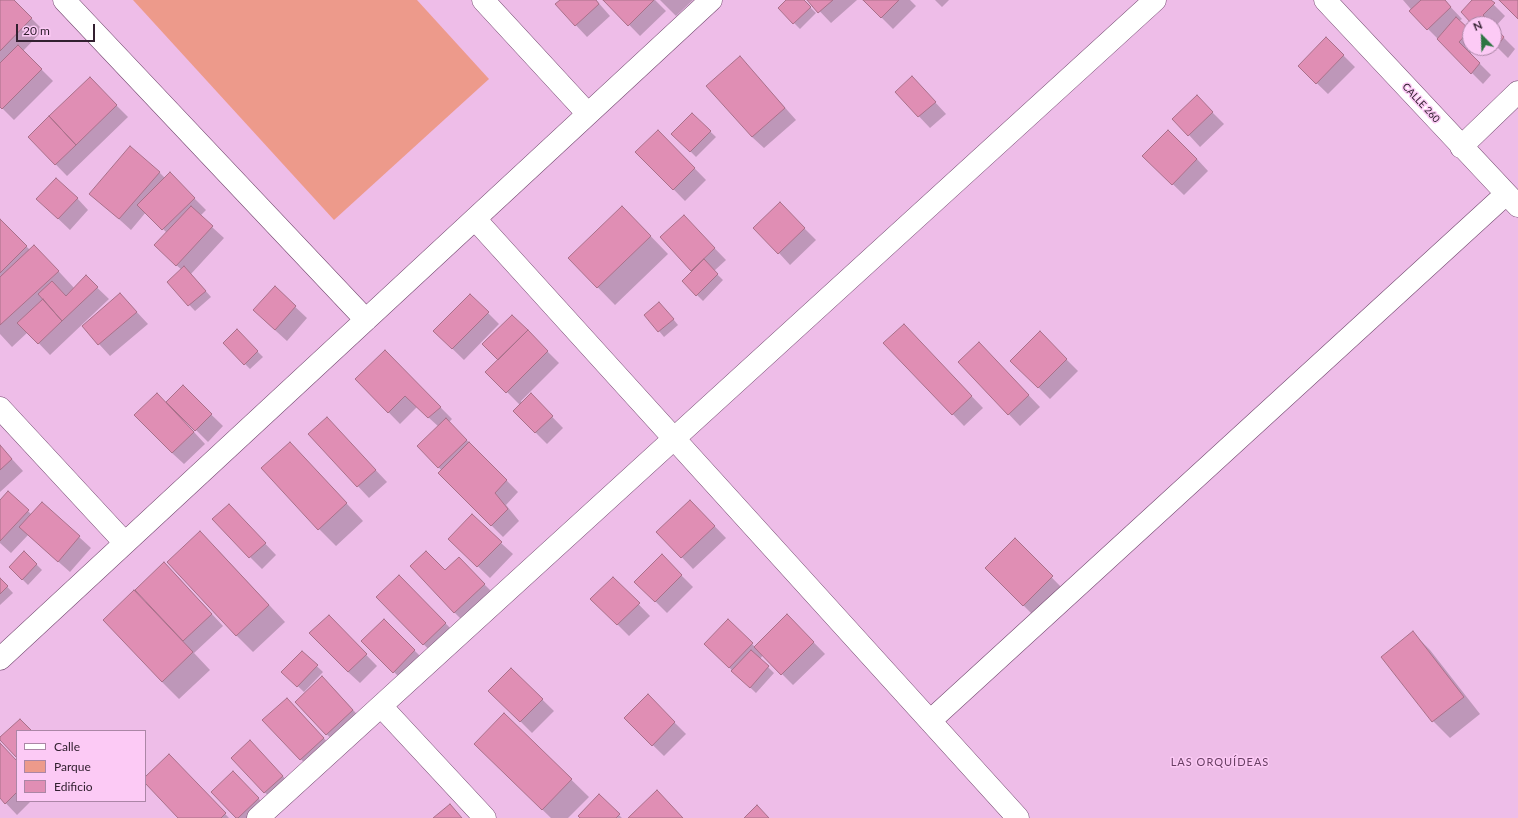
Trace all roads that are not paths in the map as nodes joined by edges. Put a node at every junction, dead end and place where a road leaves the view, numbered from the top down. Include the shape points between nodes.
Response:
1 (64, 0) edge
2 (483, 0) edge
3 (711, 0) edge
4 (1155, 0) edge
5 (1325, 0) edge
6 (1518, 92) edge
7 (588, 114) junction
8 (1462, 147) junction
9 (1512, 200) edge
10 (475, 219) junction
11 (366, 320) junction
12 (0, 408) edge
13 (674, 439) junction
14 (126, 543) junction
15 (0, 659) edge
16 (381, 706) junction
17 (930, 721) junction
18 (258, 818) edge
19 (486, 818) edge
20 (1018, 818) edge

1 - 11 street
2 - 7 street
3 - 7 street
4 - 13 street
5 - 8 street, CALLE 260
6 - 8 street
7 - 10 street
8 - 9 street, CALLE 260
9 - 17 street
10 - 11 street
10 - 13 street
11 - 14 street
12 - 14 street
13 - 16 street
13 - 17 street
14 - 15 street
16 - 18 street
16 - 19 street
17 - 20 street

